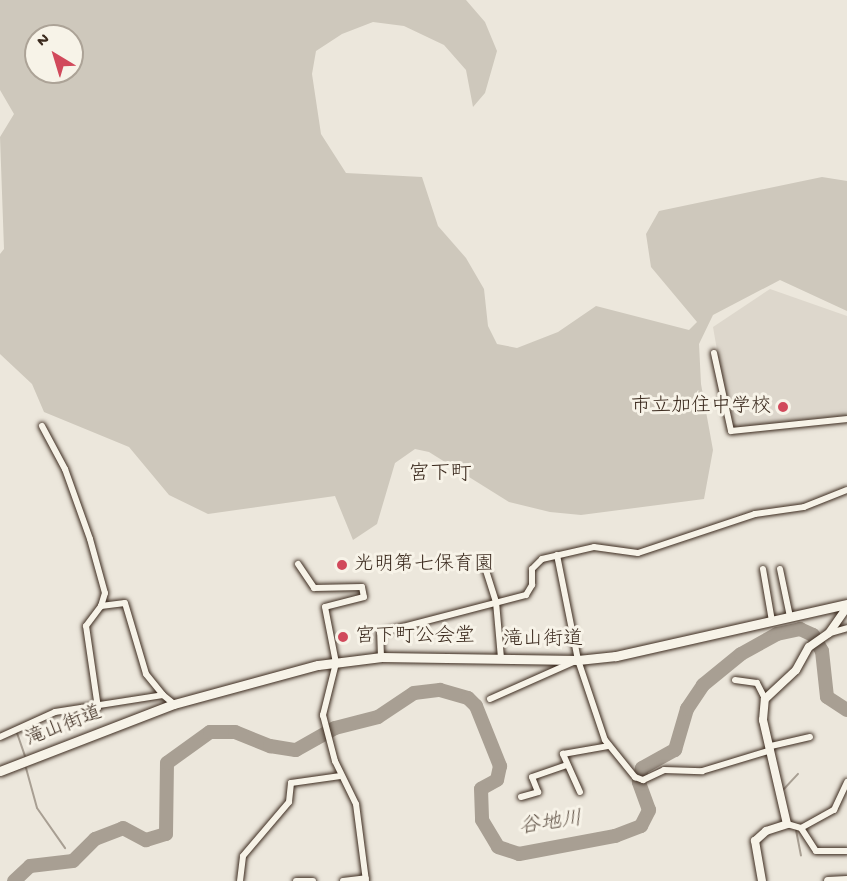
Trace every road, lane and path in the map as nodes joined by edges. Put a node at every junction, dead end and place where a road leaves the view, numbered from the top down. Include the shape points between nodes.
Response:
1 (714, 353) dead end
2 (847, 420) edge
3 (42, 426) dead end
4 (847, 490) edge
5 (557, 555) junction
6 (483, 561) dead end
7 (298, 564) dead end
8 (763, 569) dead end
9 (780, 569) dead end
10 (496, 602) junction
11 (847, 605) edge
12 (101, 606) junction
13 (790, 617) junction
14 (772, 621) junction
15 (847, 628) edge
16 (825, 636) junction
17 (381, 657) junction
18 (501, 658) junction
19 (578, 660) junction
20 (336, 663) junction
21 (735, 680) dead end
22 (163, 695) junction
23 (489, 699) dead end
24 (764, 702) junction
25 (174, 704) junction
26 (98, 708) junction
27 (0, 737) edge
28 (810, 737) dead end
29 (609, 747) junction
30 (771, 748) junction
31 (566, 765) junction
32 (0, 771) edge
33 (341, 776) junction
34 (847, 782) edge
35 (580, 792) dead end
36 (521, 797) dead end
37 (787, 824) junction
38 (801, 828) junction
39 (847, 851) edge
40 (366, 880) edge
41 (847, 880) edge
42 (240, 881) edge
43 (296, 881) edge
44 (313, 881) edge
45 (343, 881) edge
46 (762, 881) edge
47 (828, 881) edge

1 - 2 street via 730,431
3 - 12 street via 65,469 90,540 105,593
4 - 5 street via 804,507 755,514 638,553 594,547
5 - 10 street via 536,564 526,595
5 - 19 street
6 - 10 street
7 - 20 street via 314,588 362,587 364,597 326,607
8 - 14 street
9 - 13 street
10 - 17 street via 380,633
10 - 18 street
11 - 13 highway, 滝山街道
11 - 16 main road
12 - 22 street via 125,603 146,674
12 - 26 street via 86,626
13 - 14 highway, 滝山街道
14 - 19 highway, 滝山街道
15 - 16 street
16 - 24 main road via 813,644 796,670
17 - 18 highway, 滝山街道
17 - 20 highway, 滝山街道
18 - 19 highway, 滝山街道
19 - 23 street
19 - 29 street
20 - 25 highway, 滝山街道 via 269,675
20 - 33 street via 324,708 325,728
21 - 24 street via 757,683
22 - 25 street
22 - 26 street
24 - 30 main road via 763,720
25 - 32 highway, 滝山街道
26 - 27 street via 55,712
28 - 30 street
29 - 30 street via 635,777 643,780 664,770 702,771
29 - 31 street via 562,754
30 - 37 main road
31 - 35 street
31 - 36 street via 531,777 538,792
33 - 40 street via 359,818
33 - 42 street via 291,783 289,802 243,856
34 - 38 street via 834,810
37 - 38 street
37 - 46 main road via 766,831 755,842
38 - 39 street via 816,851
40 - 45 street
41 - 47 main road
43 - 44 street

